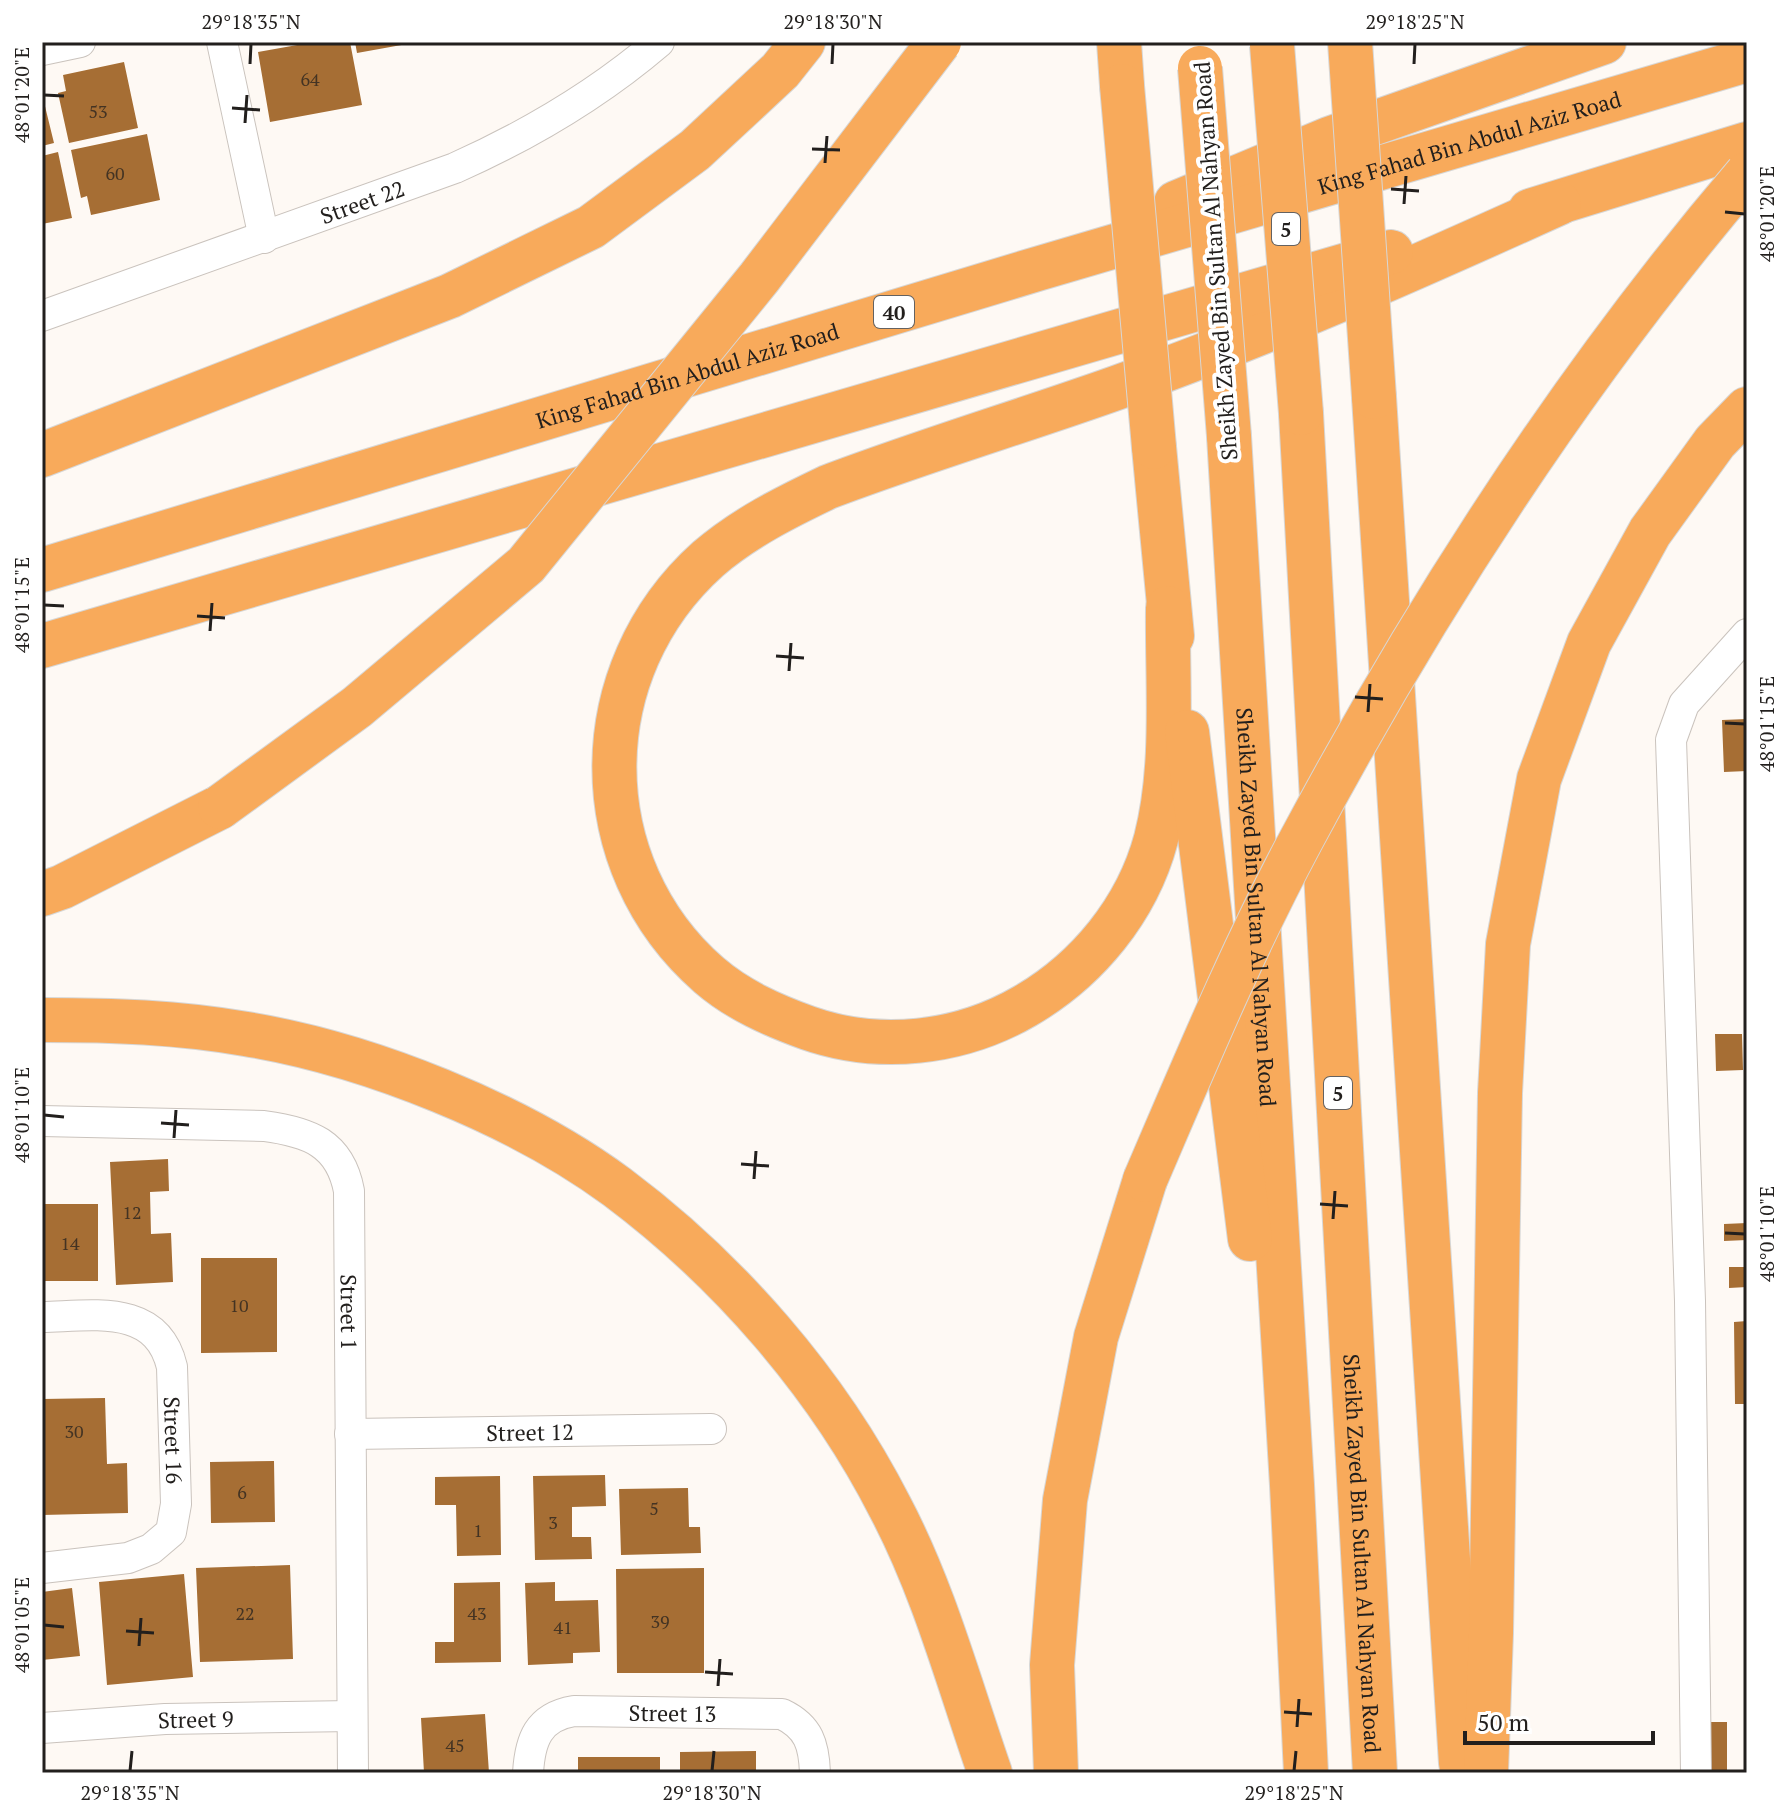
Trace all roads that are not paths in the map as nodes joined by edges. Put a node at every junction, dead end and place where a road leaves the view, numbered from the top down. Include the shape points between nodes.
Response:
1 (80, 42) edge
2 (222, 42) edge
3 (659, 42) edge
4 (803, 42) edge
5 (939, 42) edge
6 (1119, 42) edge
7 (1350, 42) edge
8 (1604, 42) edge
9 (1272, 43) edge
10 (42, 50) edge
11 (1199, 55) edge
12 (1747, 60) edge
13 (1747, 144) edge
14 (1747, 174) edge
15 (1559, 203) junction
16 (264, 238) junction
17 (1037, 269) junction
18 (42, 316) edge
19 (1747, 409) edge
20 (42, 455) edge
21 (42, 570) edge
22 (1168, 608) junction
23 (1747, 634) edge
24 (42, 646) edge
25 (42, 894) edge
26 (42, 1020) edge
27 (42, 1121) edge
28 (42, 1317) edge
29 (711, 1429) dead end
30 (350, 1434) junction
31 (1292, 1485) junction
32 (42, 1568) edge
33 (352, 1716) junction
34 (42, 1728) edge
35 (353, 1773) edge
36 (528, 1773) edge
37 (815, 1773) edge
38 (990, 1773) edge
39 (1056, 1773) edge
40 (1306, 1773) edge
41 (1375, 1773) edge
42 (1462, 1773) edge
43 (1486, 1773) edge
44 (1696, 1773) edge

1 - 10 street
2 - 16 street
3 - 16 street, Street 22 via 595,92 507,145
4 - 20 highway via 780,71 695,150 591,227 450,296
5 - 25 highway, bridge via 759,278 526,565 357,707 220,807
6 - 22 highway, bridge
7 - 42 highway, bridge
8 - 17 highway via 1286,156
9 - 41 highway, Sheikh Zayed Bin Sultan Al Nahyan Road / 5, bridge via 1301,413
11 - 31 highway, Sheikh Zayed Bin Sultan Al Nahyan Road, bridge via 1229,436
12 - 17 highway, King Fahad Bin Abdul Aziz Road / 40
13 - 15 highway
14 - 39 highway, bridge via 1594,369 1488,522 1390,680 1300,842 1218,1009 1145,1180 1096,1337 1065,1500 1052,1665
15 - 22 highway via 1228,345 828,487 731,540 666,607 636,661 619,719 614,760 617,813 635,875 650,904 711,977 764,1011 819,1031 870,1041 922,1040 982,1027 1024,1007 1060,983 1102,942 1146,868 1165,787
15 - 24 highway
16 - 18 street, Street 22
17 - 21 highway, King Fahad Bin Abdul Aziz Road / 40
19 - 43 highway via 1715,442 1650,532 1589,643 1539,779 1508,944 1500,1093
22 - 31 highway via 1262,1337
23 - 44 street via 1684,704 1671,740 1690,1301
26 - 38 highway via 136,1020 303,1046 434,1089 508,1123 617,1187 732,1289 783,1347 855,1445 891,1507 925,1583
27 - 30 street, Street 1 via 276,1128 312,1139 339,1159 349,1191
28 - 32 street, Street 16 via 135,1320 160,1338 172,1367 176,1504 171,1532 151,1549 128,1558
29 - 30 street, Street 12
30 - 33 street, Street 1
31 - 40 highway, Sheikh Zayed Bin Sultan Al Nahyan Road
33 - 34 street, Street 9 via 165,1719
33 - 35 street, Street 1
36 - 37 street, Street 13 via 539,1730 555,1716 574,1711 782,1714 809,1737

